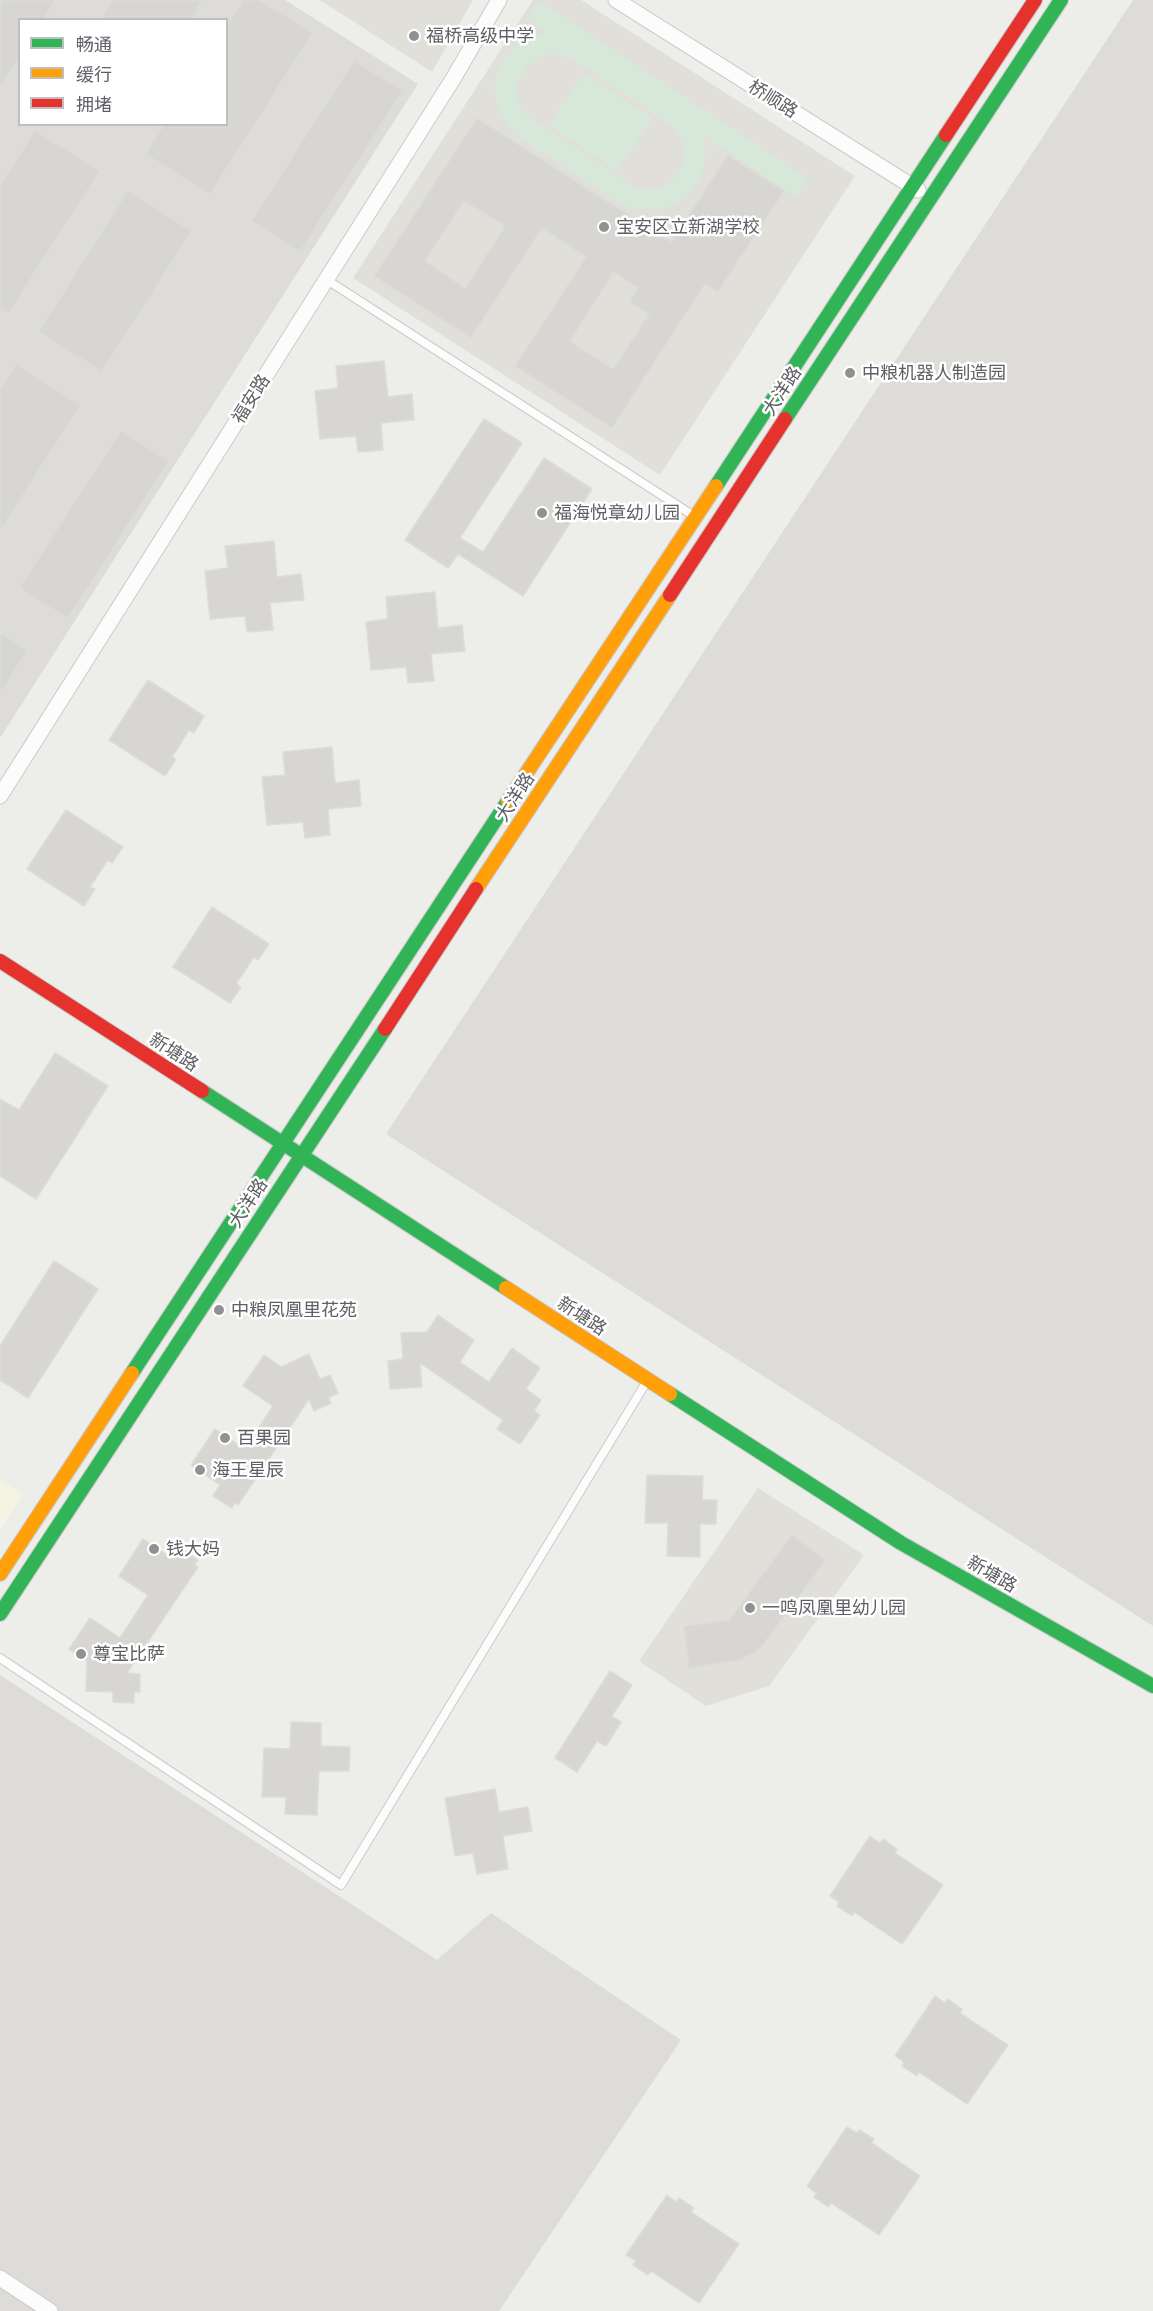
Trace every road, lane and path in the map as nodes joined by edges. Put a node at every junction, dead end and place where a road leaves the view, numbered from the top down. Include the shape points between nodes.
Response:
1 (499, 0) edge
2 (616, 0) edge
3 (1035, 0) edge
4 (1061, 0) edge
5 (912, 187) junction
6 (931, 198) junction
7 (327, 280) junction
8 (695, 517) junction
9 (0, 796) edge
10 (0, 962) edge
11 (283, 1144) junction
12 (301, 1156) junction
13 (648, 1380) junction
14 (0, 1574) edge
15 (0, 1614) edge
16 (0, 1658) edge
17 (1153, 1686) edge
18 (0, 2278) edge
19 (50, 2311) edge

1 - 7 street, 福安路
2 - 5 street, 桥顺路
3 - 5 street, 大洋路
4 - 6 street, 大洋路
5 - 6 street, 桥顺路
5 - 8 street, 大洋路
6 - 12 street, 大洋路
7 - 8 lane
7 - 9 street, 福安路
8 - 11 street, 大洋路
10 - 11 street, 新塘路
11 - 12 street, 新塘路
11 - 14 street, 大洋路
12 - 13 street, 新塘路
12 - 15 street, 大洋路
13 - 16 lane via 341,1885
13 - 17 street, 新塘路 via 901,1543
18 - 19 street

